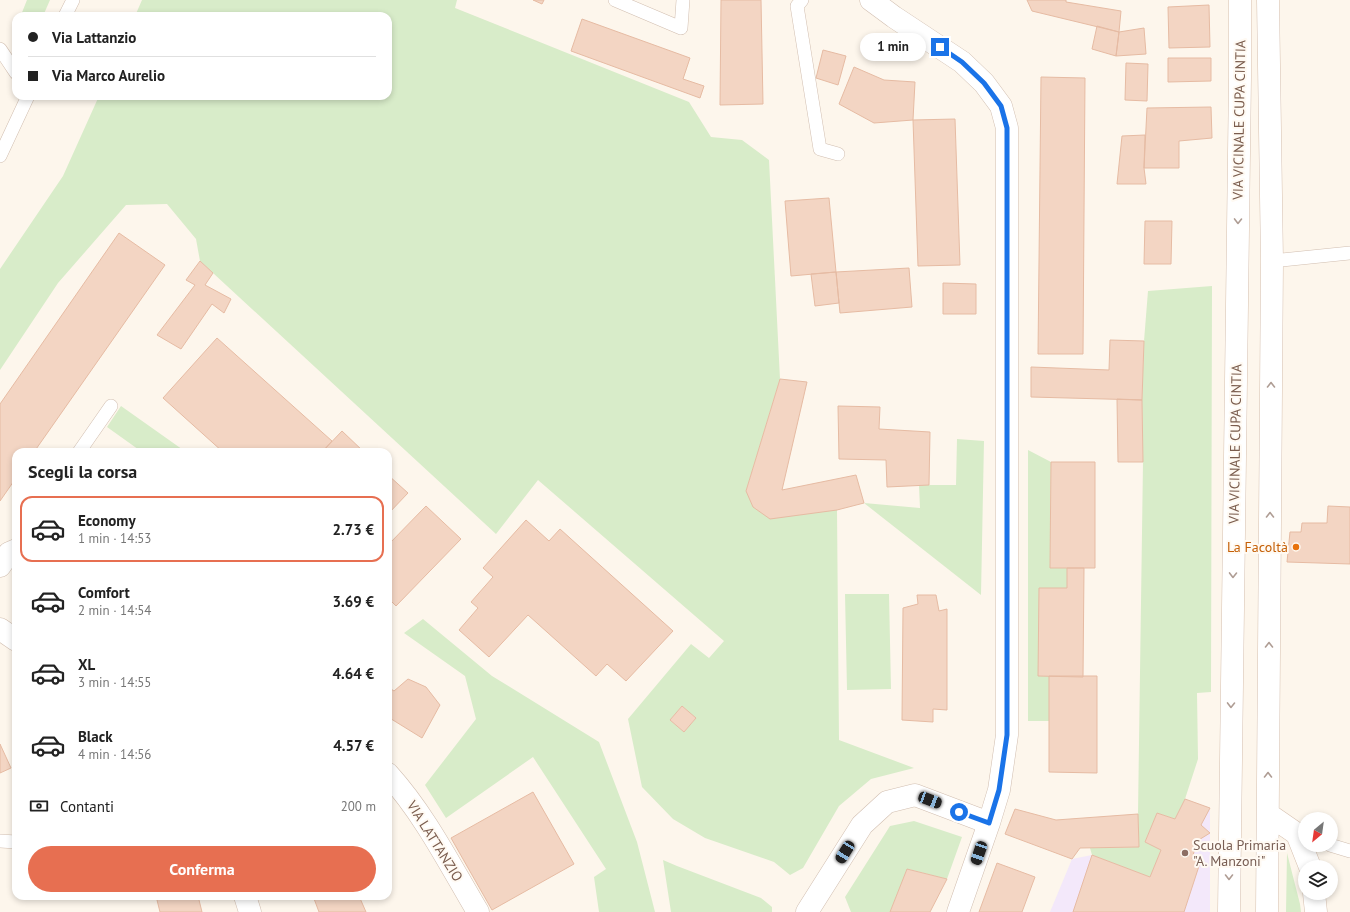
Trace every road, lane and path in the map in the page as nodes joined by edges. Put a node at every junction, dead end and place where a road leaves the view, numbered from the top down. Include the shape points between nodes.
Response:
1 (73, 0) edge
2 (615, 0) edge
3 (683, 0) edge
4 (802, 0) edge
5 (871, 0) edge
6 (1240, 0) edge
7 (1268, 0) edge
8 (67, 12) edge
9 (0, 50) edge
10 (12, 67) edge
11 (26, 100) edge
12 (838, 154) dead end
13 (0, 156) edge
14 (1350, 253) edge
15 (1272, 261) junction
16 (111, 406) dead end
17 (82, 448) edge
18 (0, 629) edge
19 (12, 637) edge
20 (392, 778) edge
21 (1268, 814) junction
22 (989, 823) junction
23 (1298, 834) edge
24 (0, 841) edge
25 (12, 842) edge
26 (1338, 847) edge
27 (1350, 851) edge
28 (247, 900) edge
29 (1315, 900) edge
30 (250, 912) edge
31 (478, 912) edge
32 (807, 912) edge
33 (958, 912) edge
34 (1229, 912) edge
35 (1267, 912) edge
36 (1316, 912) edge

1 - 8 lane
2 - 3 lane via 681,28
4 - 12 lane via 797,6 820,149
5 - 22 main road via 962,62 984,83 1001,106 1007,128 1007,735 999,790
6 -> 34 main road, VIA VICINALE CUPA CINTIA
7 - 15 main road, VIA VICINALE CUPA CINTIA
9 - 10 lane
11 - 13 lane
14 - 15 lane
21 -> 15 main road, VIA VICINALE CUPA CINTIA
16 - 17 lane
18 - 19 main road
20 - 31 main road, VIA LATTANZIO via 429,828
21 - 23 main road
21 - 35 main road, VIA VICINALE CUPA CINTIA
22 - 32 main road via 915,795 887,802 862,825
22 - 33 main road
24 - 25 lane
26 - 27 lane
28 - 30 main road
29 - 36 main road

